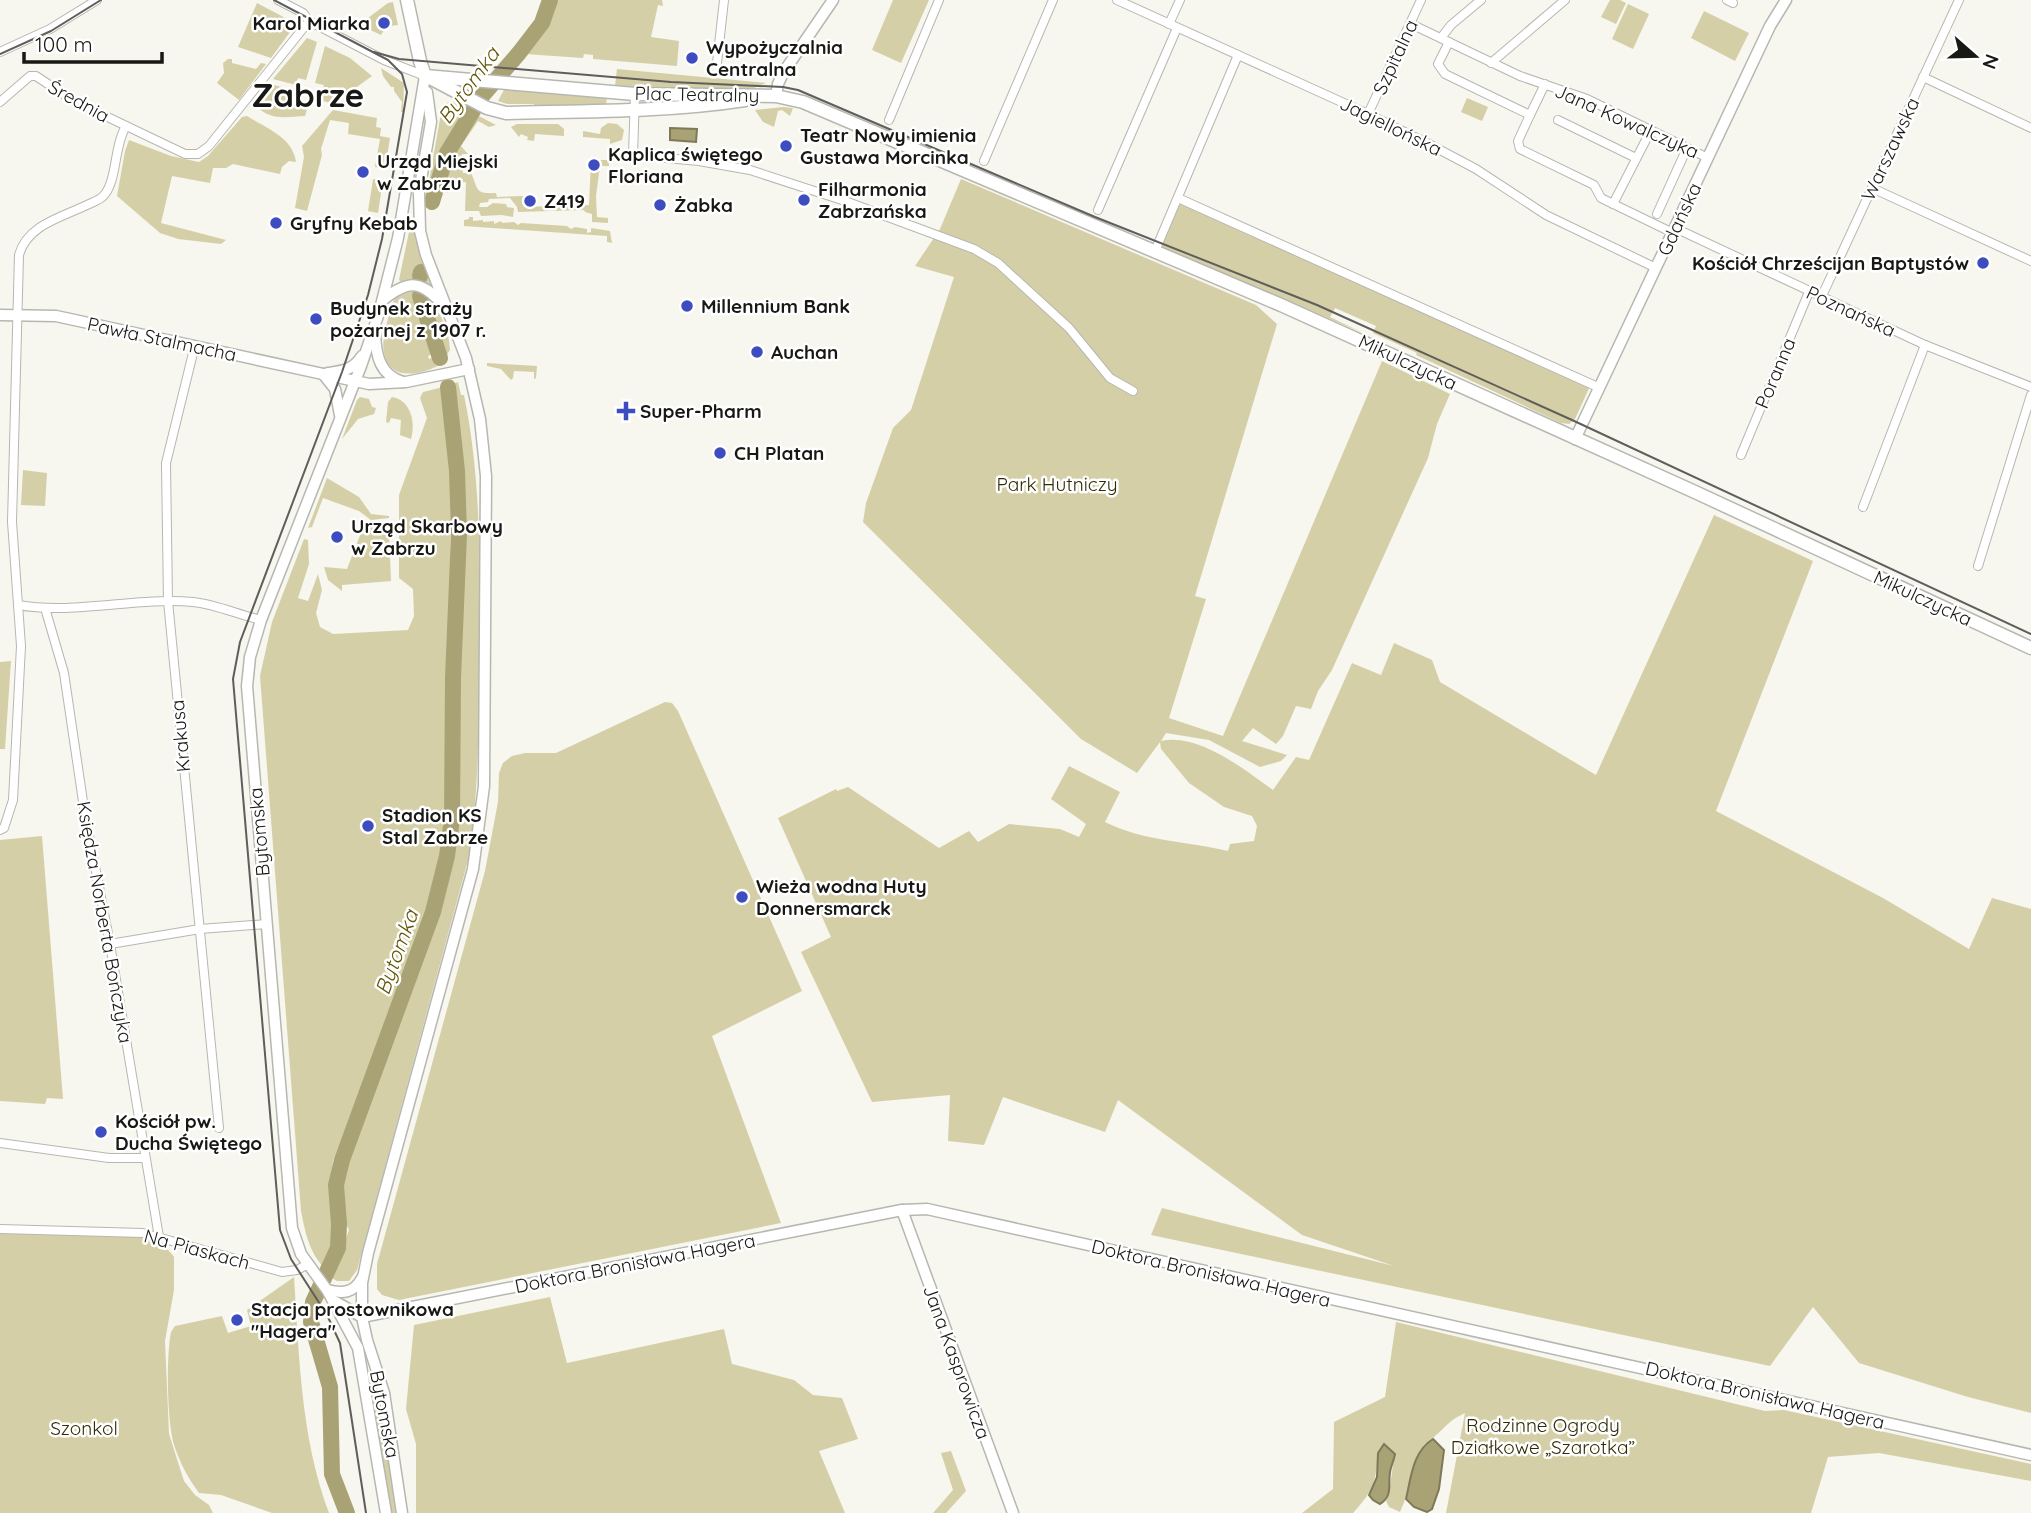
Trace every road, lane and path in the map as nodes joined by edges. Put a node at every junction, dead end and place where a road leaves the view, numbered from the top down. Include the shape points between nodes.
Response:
1 (97, 0) edge
2 (278, 0) edge
3 (407, 0) edge
4 (724, 0) edge
5 (833, 0) edge
6 (939, 0) edge
7 (1053, 0) edge
8 (1117, 0) edge
9 (1180, 0) edge
10 (1421, 0) edge
11 (1481, 0) edge
12 (1565, 0) edge
13 (1786, 0) edge
14 (1959, 0) edge
15 (309, 21) junction
16 (1411, 23) junction
17 (1173, 26) junction
18 (1445, 40) junction
19 (0, 52) edge
20 (1238, 55) junction
21 (717, 63) dead end
22 (1491, 63) junction
23 (425, 76) junction
24 (1923, 78) junction
25 (1545, 84) junction
26 (635, 94) junction
27 (776, 96) junction
28 (0, 102) edge
29 (635, 110) junction
30 (1368, 114) junction
31 (1530, 115) junction
32 (889, 120) dead end
33 (1558, 120) dead end
34 (126, 126) junction
35 (2031, 128) edge
36 (1651, 130) junction
37 (1687, 148) junction
38 (1636, 158) junction
39 (1708, 158) junction
40 (984, 161) dead end
41 (1872, 188) junction
42 (1178, 198) junction
43 (1613, 204) junction
44 (1098, 210) dead end
45 (1657, 214) dead end
46 (1674, 230) junction
47 (1155, 251) junction
48 (2031, 261) edge
49 (1656, 268) junction
50 (1809, 292) junction
51 (1821, 298) junction
52 (383, 300) junction
53 (450, 313) junction
54 (0, 315) edge
55 (18, 315) junction
56 (374, 328) junction
57 (195, 345) junction
58 (1925, 345) junction
59 (469, 369) junction
60 (323, 374) junction
61 (355, 382) junction
62 (406, 383) junction
63 (1600, 387) junction
64 (2031, 387) edge
65 (1133, 391) dead end
66 (2031, 395) edge
67 (341, 418) junction
68 (1575, 439) junction
69 (1741, 455) dead end
70 (1863, 507) dead end
71 (1978, 566) dead end
72 (168, 601) junction
73 (18, 605) junction
74 (45, 608) junction
75 (261, 620) junction
76 (2031, 649) edge
77 (0, 830) edge
78 (267, 923) junction
79 (200, 929) junction
80 (110, 944) junction
81 (219, 1128) dead end
82 (0, 1143) edge
83 (145, 1158) junction
84 (902, 1210) junction
85 (0, 1229) edge
86 (159, 1237) junction
87 (310, 1267) junction
88 (363, 1275) junction
89 (362, 1293) junction
90 (329, 1294) junction
91 (389, 1312) junction
92 (362, 1317) junction
93 (352, 1335) junction
94 (2031, 1455) edge
95 (386, 1513) edge
96 (402, 1513) edge
97 (1013, 1513) edge

1 - 19 street
2 - 15 street
3 - 23 main road
4 - 21 street
5 - 27 street via 783,73
6 - 32 street
7 - 40 street
8 - 17 street, Jagiellońska
9 - 17 street
10 - 16 street, Szpitalna
11 - 18 street via 1451,25
12 - 22 street
13 - 39 street, Gdańska
14 - 24 street, Warszawska
15 - 23 street
15 - 34 street, Średnia via 198,154 185,154
16 - 18 street, Jana Kowalczyka
16 - 30 street, Szpitalna
17 - 20 street, Jagiellońska
17 - 44 street
18 - 22 street, Jana Kowalczyka
18 - 31 street, Jana Kowalczyka via 1438,65 1445,74
20 - 30 street, Jagiellońska
20 - 42 street
22 - 25 street, Jana Kowalczyka
23 - 26 main road, Plac Teatralny
23 - 29 main road, Plac Teatralny via 506,113
23 - 52 street
23 - 53 street via 430,122 419,219 426,255
24 - 35 street
24 - 41 street, Warszawska
25 - 31 street, Jana Kowalczyka
25 - 36 street, Jana Kowalczyka
26 - 27 main road, Plac Teatralny
26 - 29 street
27 - 29 main road, Plac Teatralny
27 - 47 main road, Mikulczycka via 803,102
28 - 34 street, Średnia via 33,76
29 - 65 street via 633,155 750,170 974,249 998,263 1069,328 1110,378
30 - 49 street, Jagiellońska via 1461,161 1546,215
31 - 43 street, Poznańska via 1518,141 1520,149 1594,185 1601,198
33 - 38 street
34 - 55 street via 103,197 37,229 21,246
36 - 37 street, Jana Kowalczyka
36 - 38 street
37 - 39 street, Jana Kowalczyka
37 - 45 street
38 - 43 street
39 - 46 street, Gdańska
41 - 48 street
41 - 51 street, Warszawska
42 - 47 street
42 - 63 street
43 - 46 street, Poznańska
46 - 49 street, Gdańska
46 - 50 street, Poznańska
47 - 68 main road, Mikulczycka
49 - 63 street, Gdańska
50 - 51 street, Poznańska
50 - 69 street, Poranna
51 - 58 street, Poznańska
52 - 53 street, Bytomska via 401,287 415,285 431,292
52 - 56 street, Bytomska
53 - 59 street, Bytomska
54 - 55 street, Pawła Stalmacha
55 - 57 street, Pawła Stalmacha via 56,316
55 - 73 street via 12,522
56 - 60 street, Pawła Stalmacha via 354,366
56 - 61 street, Bytomska
56 - 62 street, Bytomska via 381,366
57 - 60 street, Pawła Stalmacha
57 - 72 street, Krakusa via 166,463
58 - 64 street, Poznańska
58 - 70 street
59 - 62 street
59 - 88 street, Bytomska via 481,429 487,502 482,815 466,899
60 - 61 street, Pawła Stalmacha
60 - 67 street via 335,389
61 - 62 street
61 - 67 street, Bytomska
63 - 68 street, Gdańska
66 - 71 street
67 - 75 street, Bytomska
68 - 76 main road, Mikulczycka
72 - 74 street
72 - 75 street via 195,602
72 - 79 street, Krakusa
73 - 74 street
73 - 77 street via 21,646 13,800
74 - 80 street, Księdza Norberta Bończyka via 64,673
75 - 78 street, Bytomska via 247,686
78 - 79 street
78 - 87 street, Bytomska via 291,1216 296,1242
79 - 80 street
79 - 81 street, Krakusa
80 - 83 street, Księdza Norberta Bończyka
82 - 83 street via 109,1158
83 - 86 street, Księdza Norberta Bończyka
84 - 91 street, Doktora Bronisława Hagera
84 - 94 street, Doktora Bronisława Hagera via 927,1209
84 - 97 street, Jana Kasprowicza
85 - 86 street, Na Piaskach
86 - 87 street, Na Piaskach via 282,1272
87 - 90 street, Bytomska
88 - 89 street, Bytomska
88 - 90 street via 352,1291
89 - 91 street via 369,1304
89 - 92 street, Bytomska
90 - 92 street, Bytomska
90 - 93 street, Bytomska
91 - 92 street, Doktora Bronisława Hagera
92 - 93 street, Bytomska
92 - 96 street, Bytomska via 384,1393
93 - 95 street, Bytomska via 361,1361

